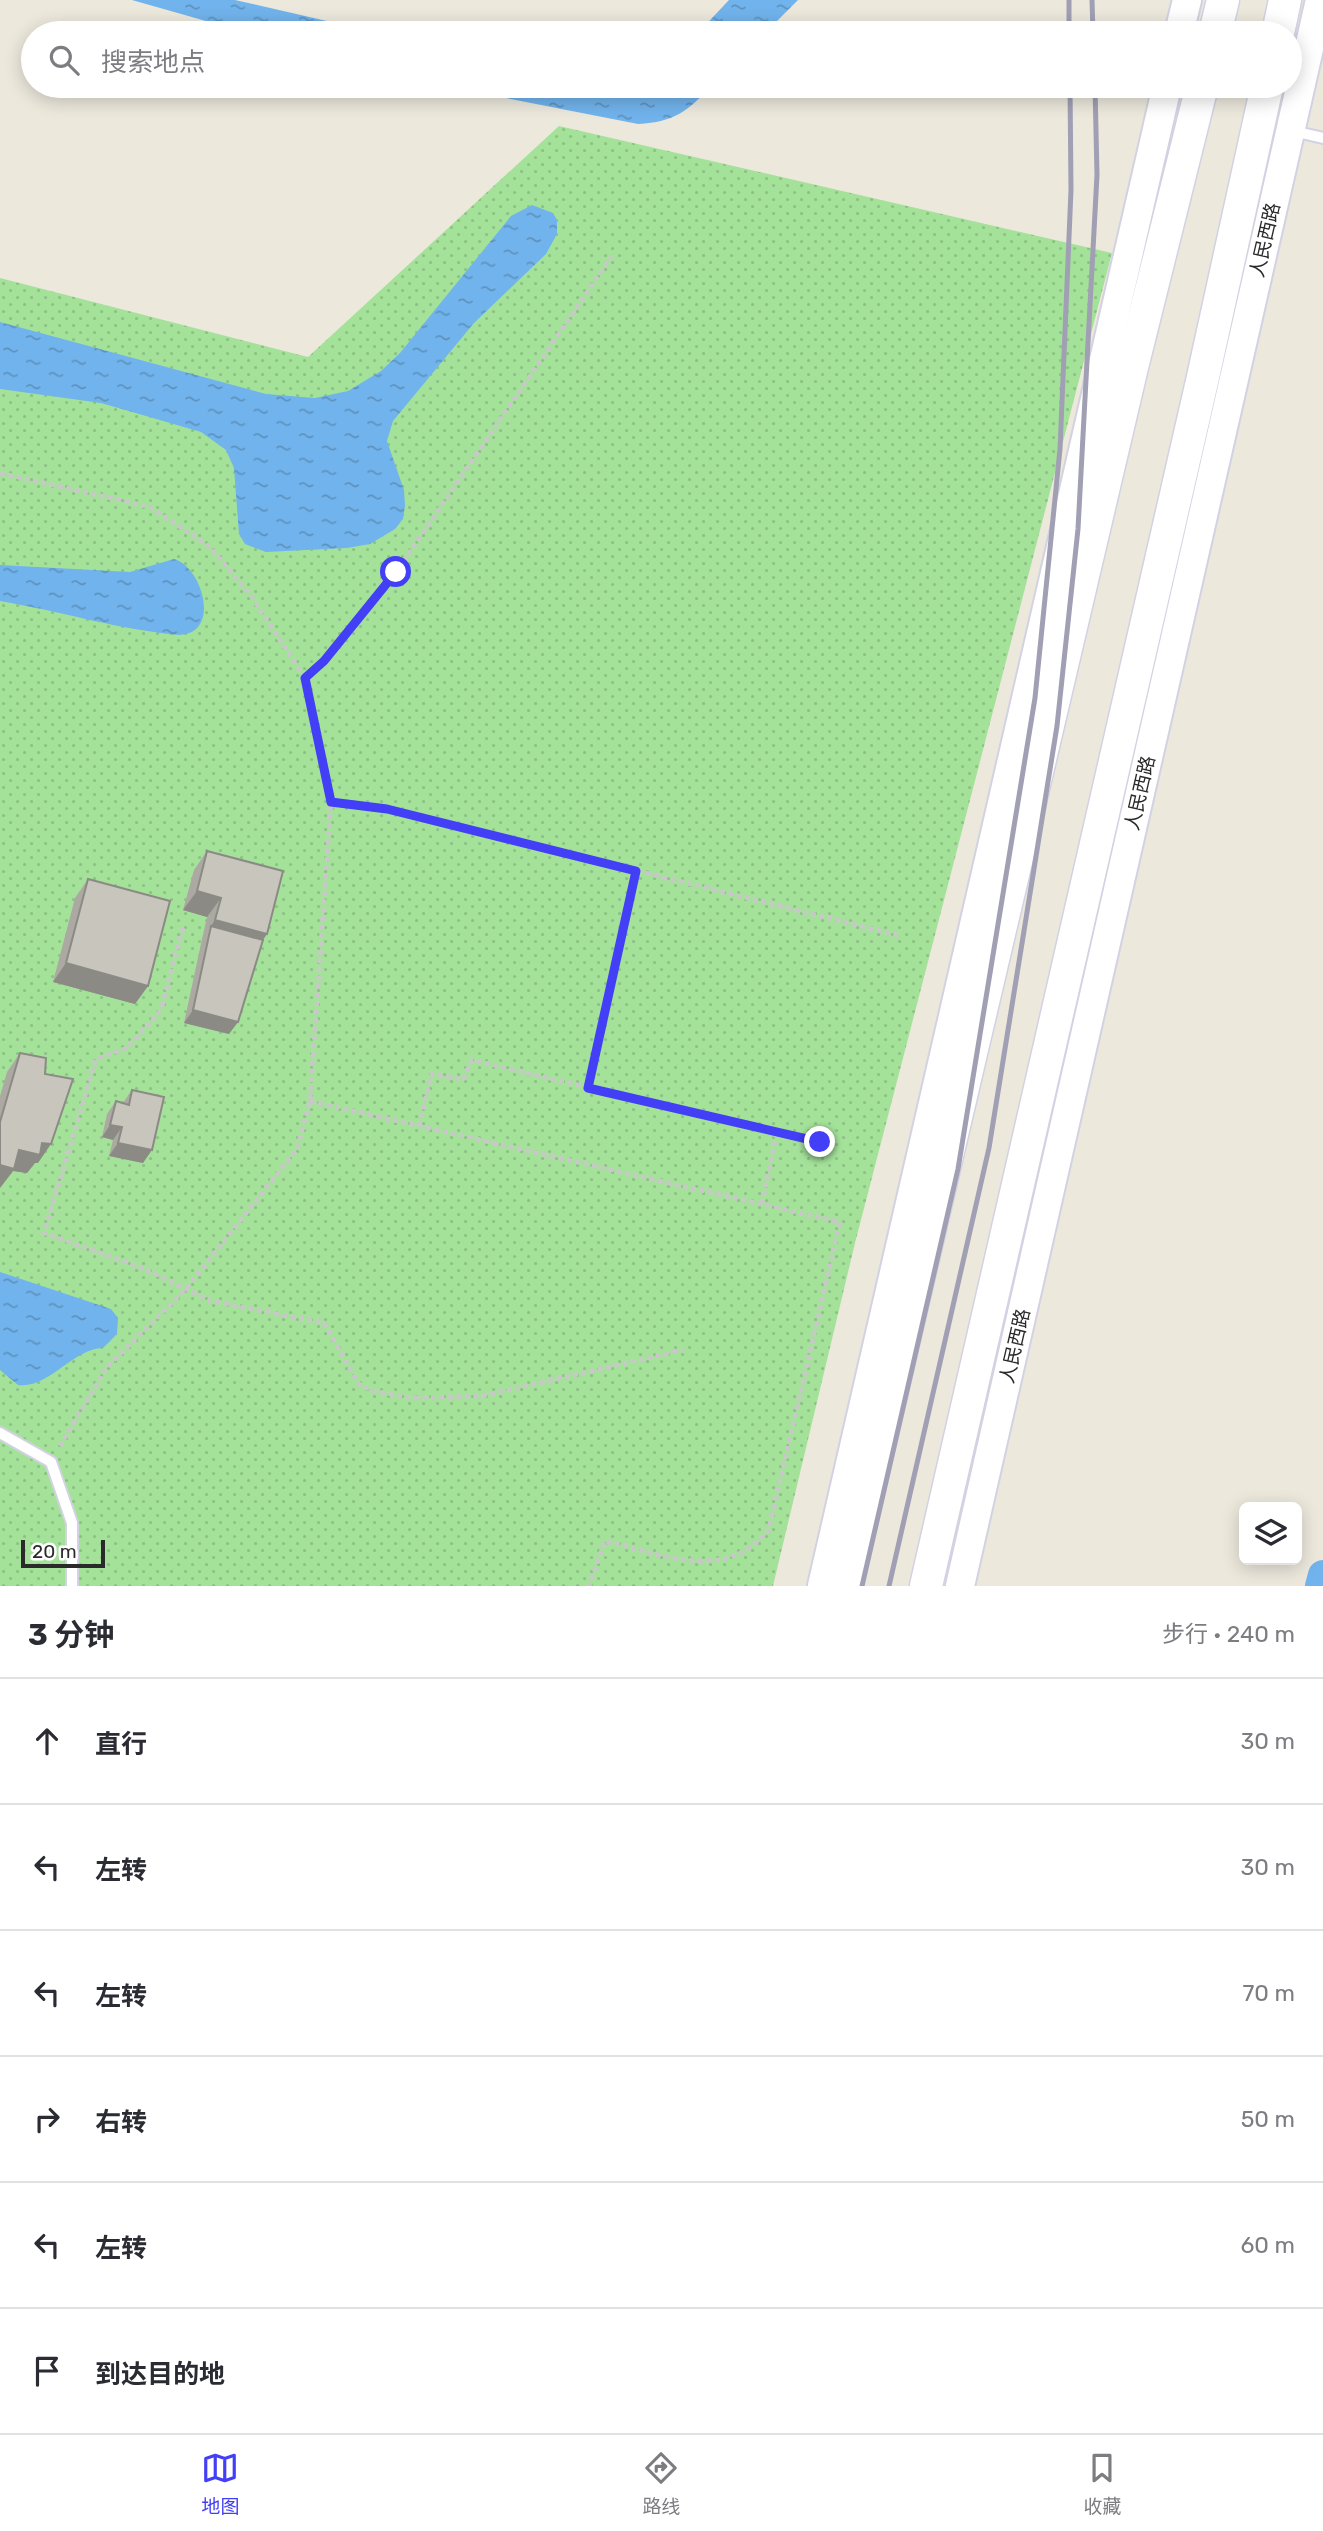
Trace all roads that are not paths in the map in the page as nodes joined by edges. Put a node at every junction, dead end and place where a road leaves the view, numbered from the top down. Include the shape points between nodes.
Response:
1 (1187, 0) edge
2 (1223, 0) edge
3 (1285, 0) edge
4 (1320, 0) edge
5 (1182, 21) edge
6 (1218, 21) edge
7 (1281, 21) edge
8 (1302, 78) edge
9 (1164, 98) edge
10 (1199, 98) edge
11 (1264, 98) edge
12 (1297, 98) edge
13 (1290, 130) junction
14 (1323, 138) edge
15 (0, 1433) edge
16 (72, 1586) edge
17 (821, 1586) edge
18 (846, 1586) edge
19 (926, 1586) edge
20 (960, 1586) edge

1 - 5 street
2 - 6 main road
3 - 7 main road
4 - 8 street, 人民西路
9 - 17 street
10 - 18 main road via 1125,394
11 - 19 main road, 人民西路
12 - 13 street, 人民西路
13 - 14 lane
13 - 20 street, 人民西路
15 - 16 lane via 51,1462 72,1523

